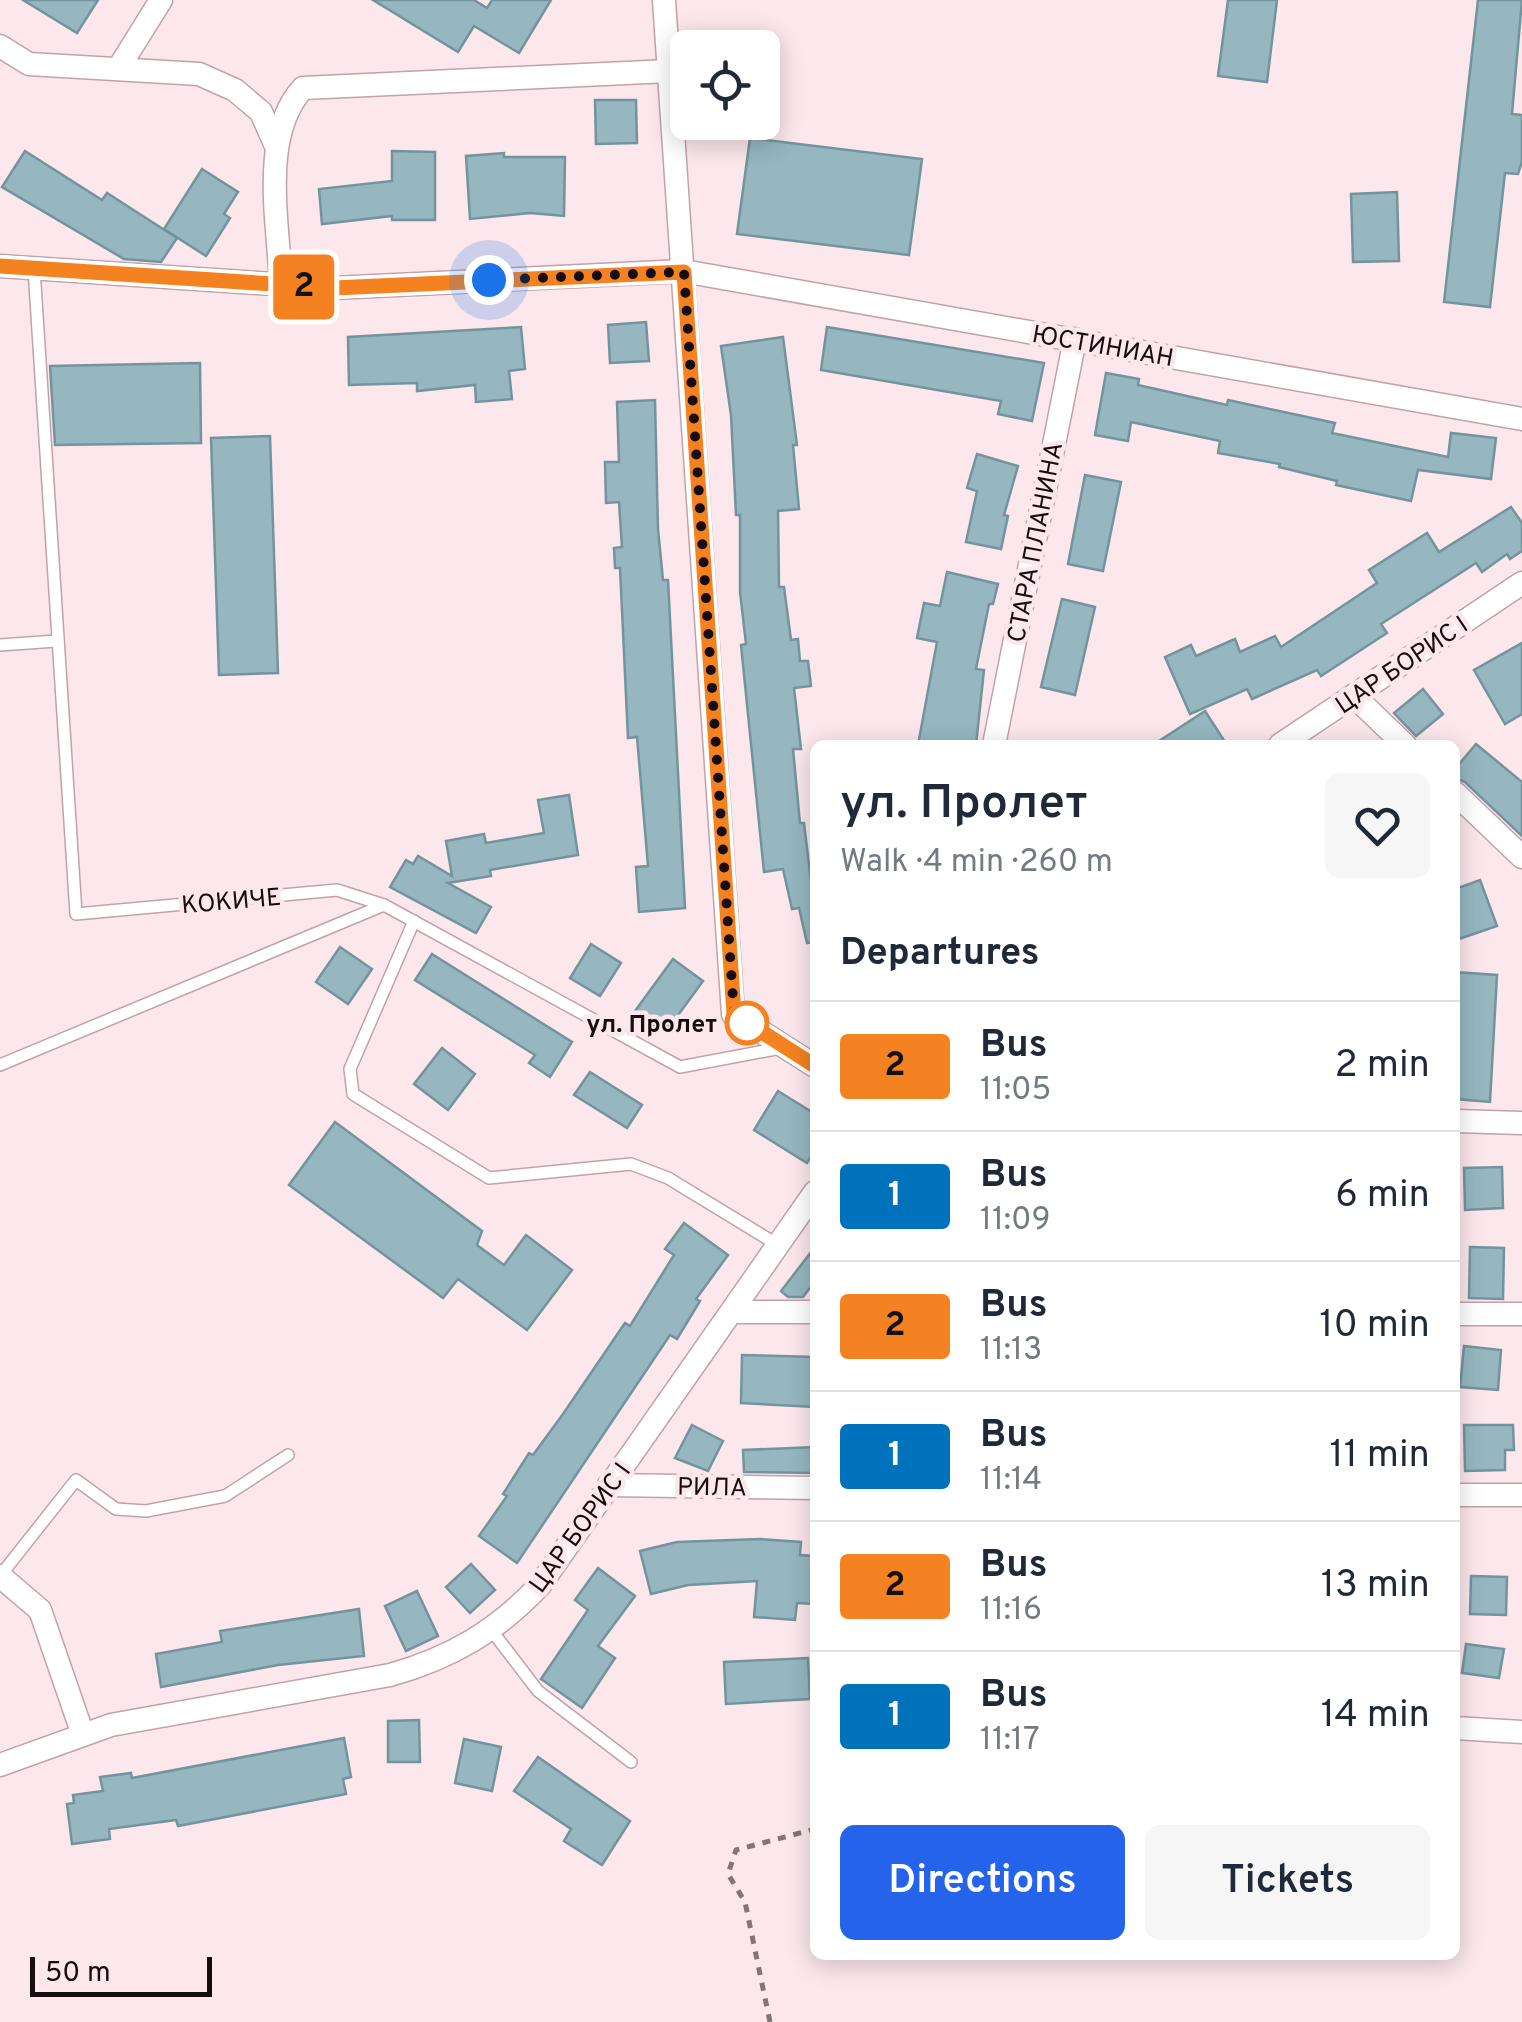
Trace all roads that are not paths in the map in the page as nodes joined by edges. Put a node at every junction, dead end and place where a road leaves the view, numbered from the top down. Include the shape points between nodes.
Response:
1 (161, 0) edge
2 (664, 0) edge
3 (0, 46) edge
4 (118, 69) junction
5 (669, 71) junction
6 (276, 146) junction
7 (0, 266) edge
8 (34, 269) junction
9 (684, 272) junction
10 (280, 287) junction
11 (1075, 340) junction
12 (1522, 419) edge
13 (1522, 583) edge
14 (56, 640) junction
15 (0, 645) edge
16 (1354, 696) junction
17 (995, 740) edge
18 (1288, 740) edge
19 (1400, 740) edge
20 (1460, 798) edge
21 (1522, 858) edge
22 (384, 906) junction
23 (414, 921) junction
24 (786, 1047) junction
25 (810, 1063) edge
26 (0, 1065) edge
27 (1460, 1121) edge
28 (1522, 1123) edge
29 (810, 1199) edge
30 (778, 1245) junction
31 (732, 1312) junction
32 (810, 1312) edge
33 (1460, 1314) edge
34 (1522, 1314) edge
35 (288, 1455) dead end
36 (609, 1485) junction
37 (810, 1488) edge
38 (1460, 1495) edge
39 (1522, 1496) edge
40 (0, 1576) edge
41 (492, 1631) junction
42 (1460, 1728) edge
43 (82, 1732) junction
44 (1522, 1732) edge
45 (630, 1762) dead end
46 (0, 1764) edge

1 - 4 street
2 - 5 street
3 - 4 street via 30,64
4 - 6 street via 199,74 235,90 261,112
5 - 6 street via 304,88 288,104
5 - 9 street
6 - 10 street
7 - 8 street, ЮСТИНИАН
8 - 10 street, ЮСТИНИАН
8 - 14 lane
9 - 10 street, ЮСТИНИАН
9 - 11 street, ЮСТИНИАН
9 - 24 street via 734,1014
11 - 12 street, ЮСТИНИАН
11 - 17 street, СТАРА ПЛАНИНА
13 - 16 street, ЦАР БОРИС I
14 - 15 lane
14 - 22 lane, КОКИЧЕ via 76,914 337,890
16 - 18 street, ЦАР БОРИС I
16 - 19 street
20 - 21 street
22 - 23 lane, КОКИЧЕ
22 - 26 lane
23 - 24 lane, КОКИЧЕ via 680,1067
23 - 30 lane via 350,1069 354,1094 489,1178 631,1164 668,1178
24 - 25 street
27 - 28 street
29 - 30 street, ЦАР БОРИС I
30 - 31 street, ЦАР БОРИС I
31 - 32 street
31 - 36 street, ЦАР БОРИС I
33 - 34 street
35 - 40 lane via 225,1496 146,1511 116,1509 76,1480
36 - 37 street, РИЛА
36 - 41 street, ЦАР БОРИС I via 540,1586
38 - 39 street
40 - 43 street via 40,1610
41 - 43 street, ЦАР БОРИС I via 390,1675
41 - 45 lane via 538,1691
42 - 44 street
43 - 46 street, ЦАР БОРИС I

